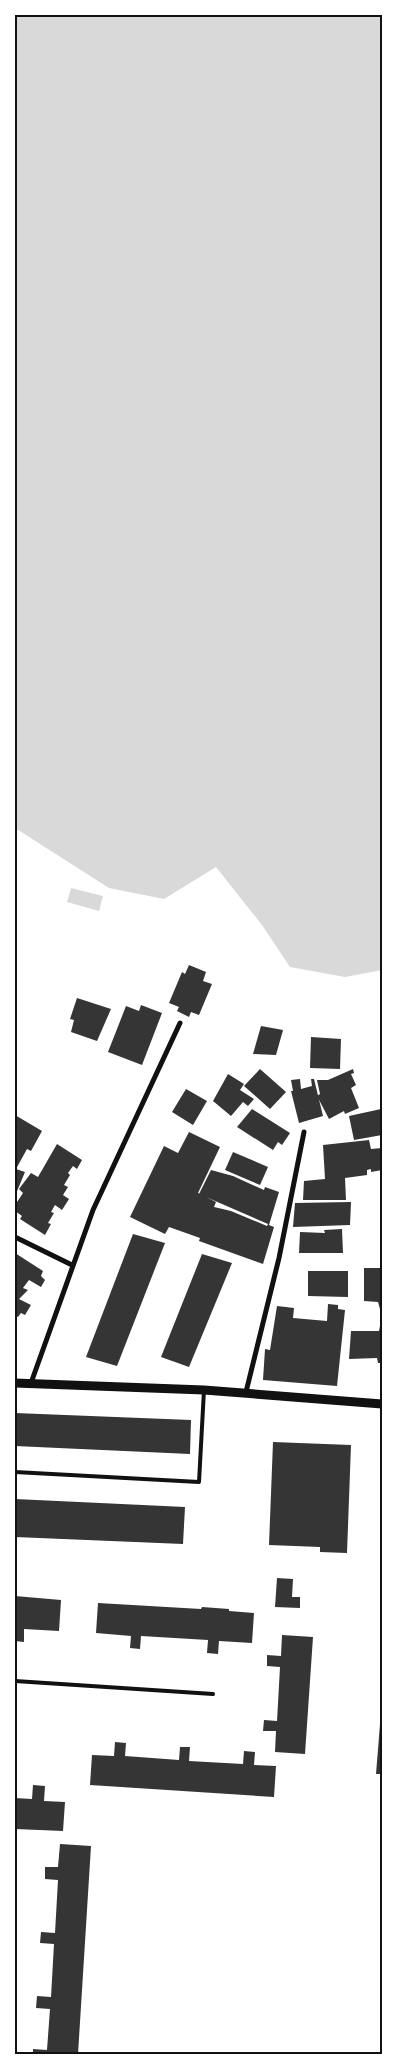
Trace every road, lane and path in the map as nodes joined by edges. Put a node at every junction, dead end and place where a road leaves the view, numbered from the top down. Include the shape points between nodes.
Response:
1 (180, 1023) dead end
2 (304, 1132) dead end
3 (15, 1237) edge
4 (72, 1265) junction
5 (15, 1383) edge
6 (31, 1383) junction
7 (204, 1390) junction
8 (246, 1392) junction
9 (382, 1404) edge
10 (15, 1472) edge
11 (15, 1681) edge
12 (213, 1694) dead end

1 - 4 street
2 - 8 street via 279,1258
3 - 4 street
4 - 6 street
5 - 6 street
6 - 7 street
7 - 8 street
7 - 10 lane via 199,1482
8 - 9 street
11 - 12 lane

